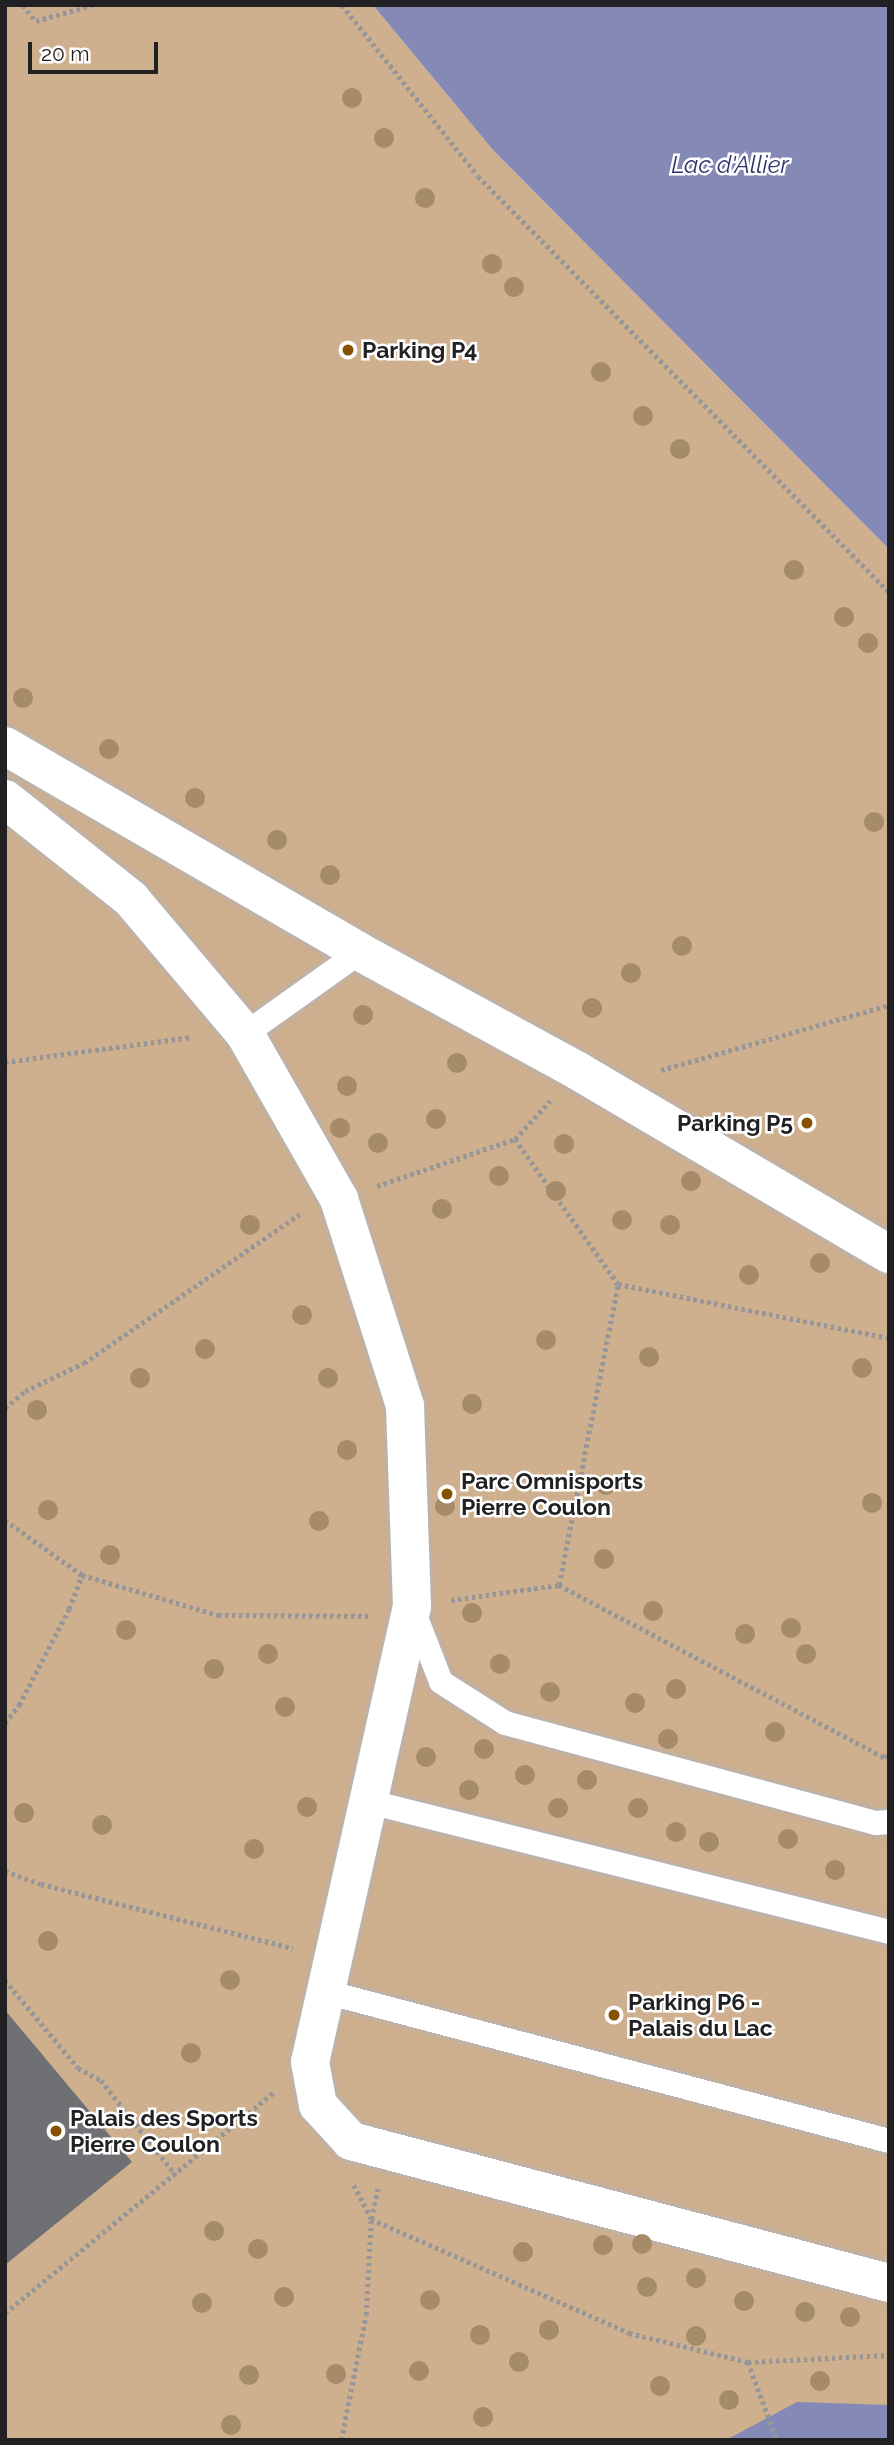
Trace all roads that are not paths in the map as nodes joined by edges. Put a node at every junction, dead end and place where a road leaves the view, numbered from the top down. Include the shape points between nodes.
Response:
1 (5, 746) edge
2 (5, 799) edge
3 (360, 952) junction
4 (246, 1034) junction
5 (889, 1254) edge
6 (412, 1606) junction
7 (370, 1802) junction
8 (889, 1822) edge
9 (889, 1932) edge
10 (326, 1992) junction
11 (889, 2141) edge
12 (889, 2283) edge

1 - 3 street
2 - 4 street via 131,899
3 - 4 lane
3 - 5 street via 578,1071
4 - 6 street via 339,1199 405,1406
6 - 7 street
6 - 8 lane via 441,1682 505,1724 876,1823
7 - 9 lane
7 - 10 street
10 - 11 lane
10 - 12 street via 310,2062 311,2085 318,2105 351,2141

